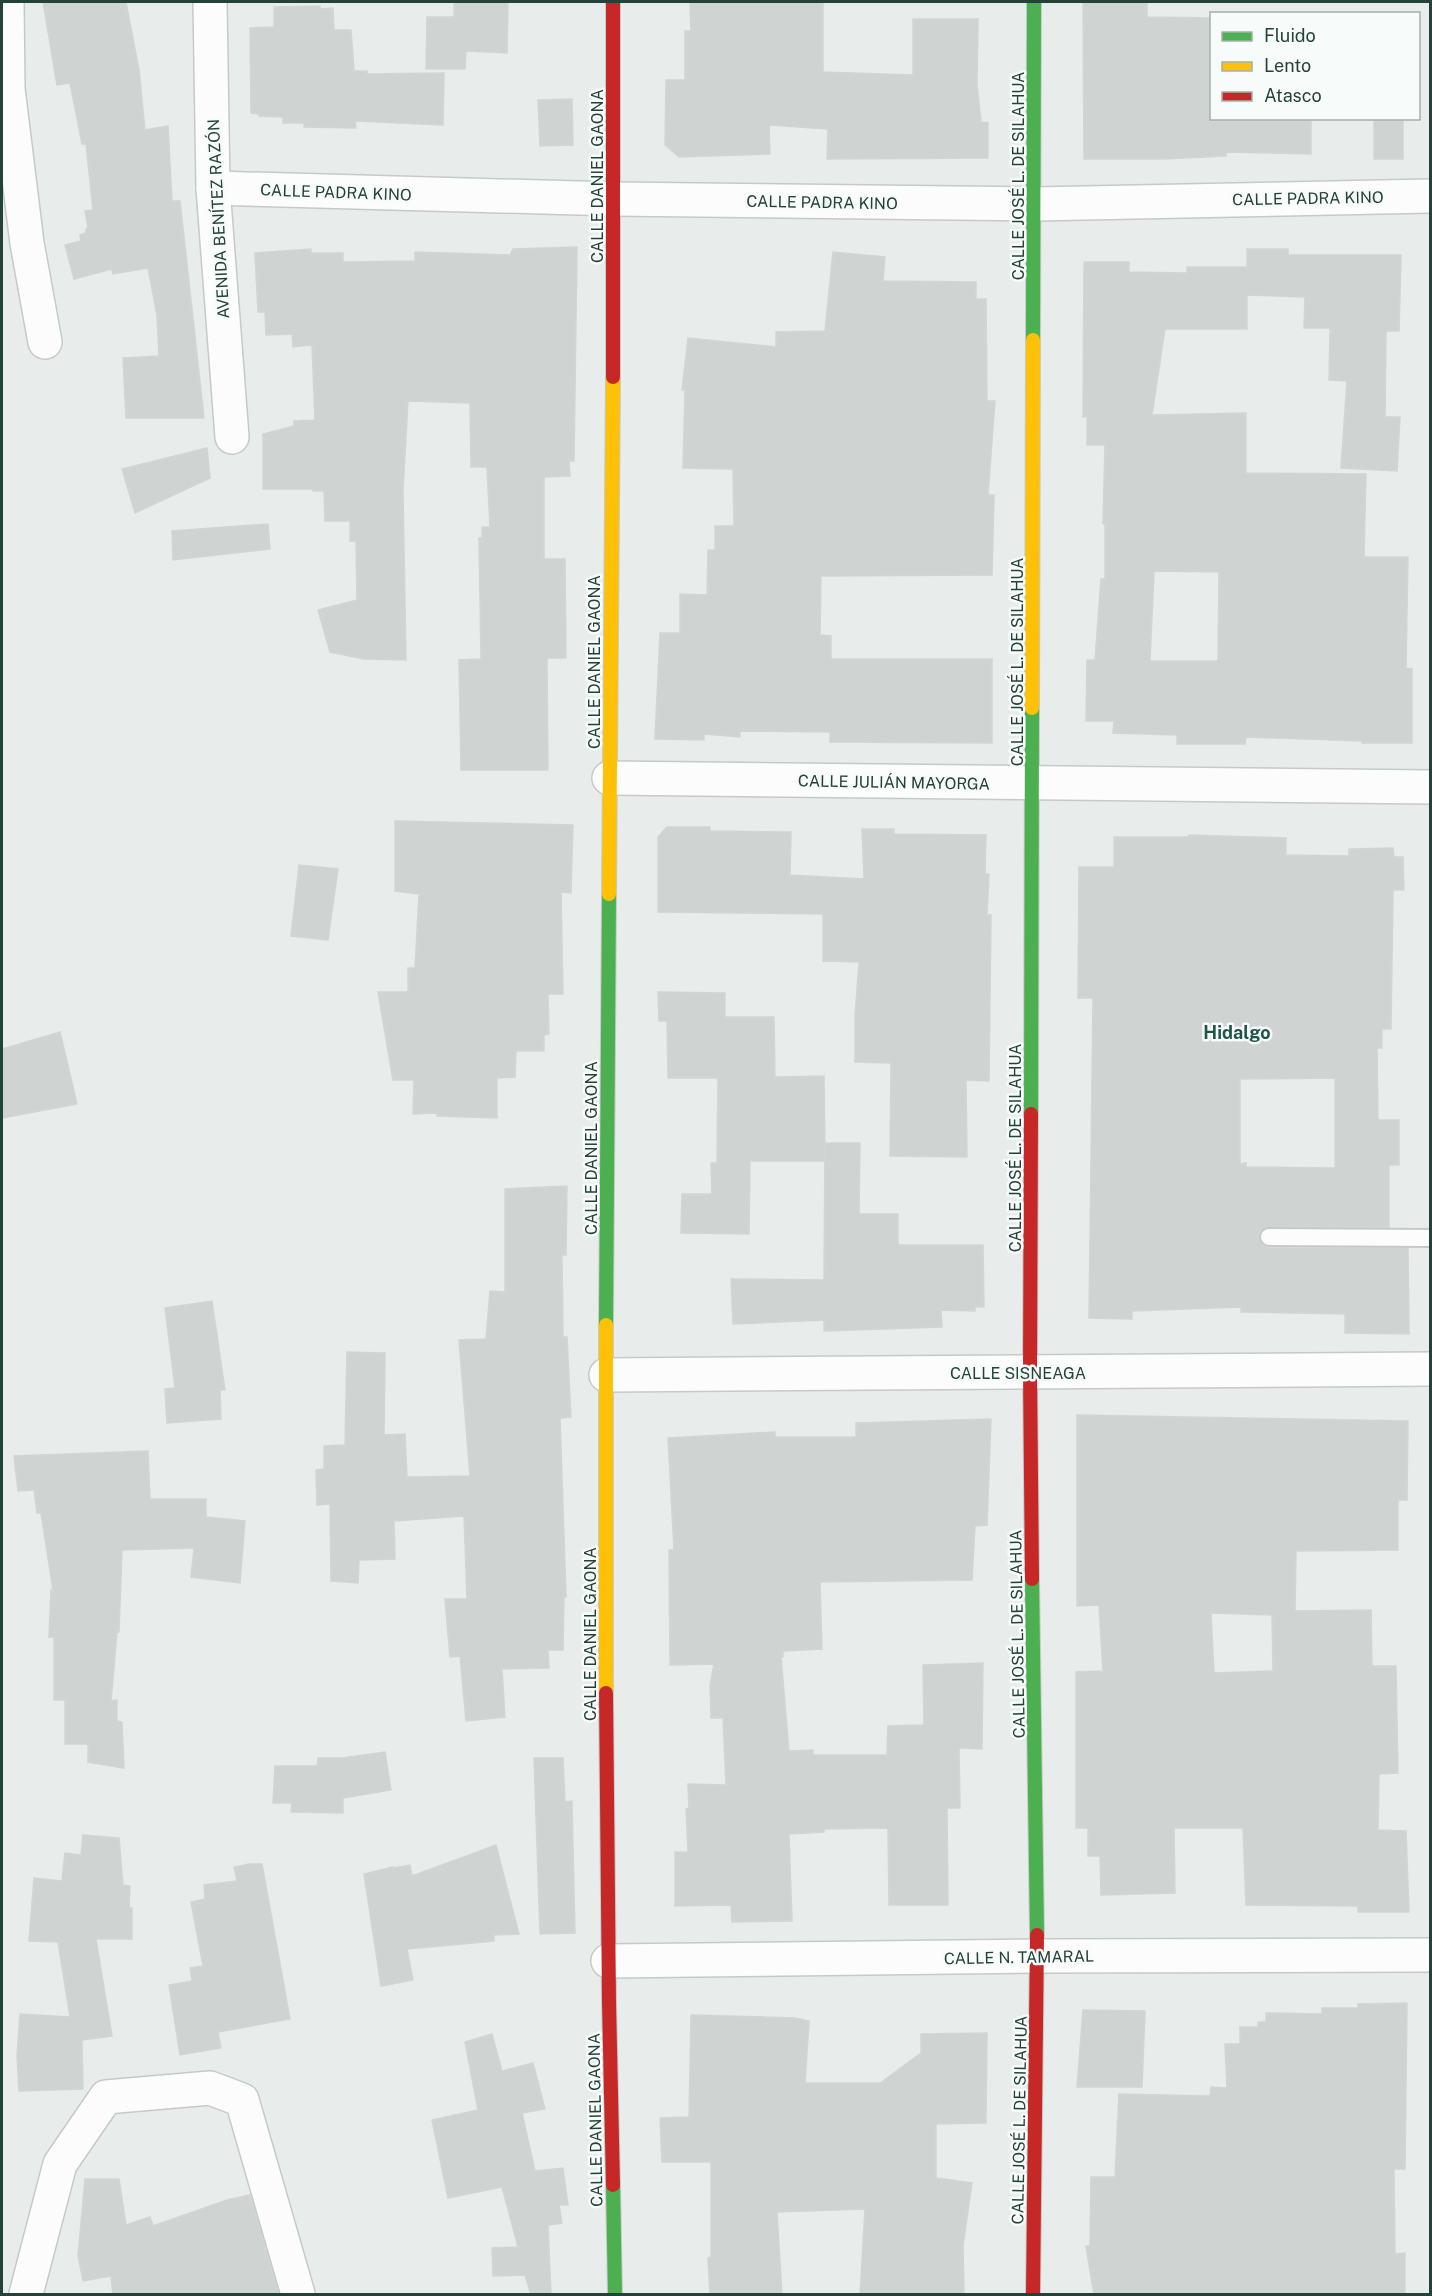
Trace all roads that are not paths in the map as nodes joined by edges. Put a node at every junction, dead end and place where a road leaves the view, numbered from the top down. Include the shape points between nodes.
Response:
1 (7, 2) edge
2 (210, 2) edge
3 (613, 2) edge
4 (1034, 2) edge
5 (213, 188) junction
6 (1431, 196) edge
7 (614, 200) junction
8 (1035, 204) junction
9 (45, 342) dead end
10 (232, 437) dead end
11 (609, 778) junction
12 (1033, 783) junction
13 (1431, 787) edge
14 (1269, 1237) dead end
15 (1431, 1238) edge
16 (1431, 1369) edge
17 (1030, 1373) junction
18 (606, 1375) junction
19 (1431, 1955) edge
20 (1037, 1956) junction
21 (608, 1961) junction
22 (26, 2295) edge
23 (297, 2295) edge
24 (615, 2295) edge
25 (1033, 2295) edge

1 - 9 street via 8,89 27,243
2 - 5 street, AVENIDA BENÍTEZ RAZÓN
3 - 7 street, CALLE DANIEL GAONA
4 - 8 street, CALLE JOSÉ L. DE SILAHUA
5 - 7 street, CALLE PADRA KINO
5 - 10 street, AVENIDA BENÍTEZ RAZÓN
6 - 8 street, CALLE PADRA KINO
7 - 8 street, CALLE PADRA KINO
7 - 11 street, CALLE DANIEL GAONA
8 - 12 street, CALLE JOSÉ L. DE SILAHUA
11 - 12 street, CALLE JULIÁN MAYORGA
11 - 18 street, CALLE DANIEL GAONA
12 - 13 street, CALLE JULIÁN MAYORGA
12 - 17 street, CALLE JOSÉ L. DE SILAHUA
14 - 15 lane
16 - 17 street, CALLE SISNEAGA
17 - 18 street, CALLE SISNEAGA
17 - 20 street, CALLE JOSÉ L. DE SILAHUA
18 - 21 street, CALLE DANIEL GAONA
19 - 20 street, CALLE N. TAMARAL
20 - 21 street, CALLE N. TAMARAL
20 - 25 street, CALLE JOSÉ L. DE SILAHUA
21 - 24 street, CALLE DANIEL GAONA
22 - 23 street via 60,2164 106,2097 210,2088 242,2100

